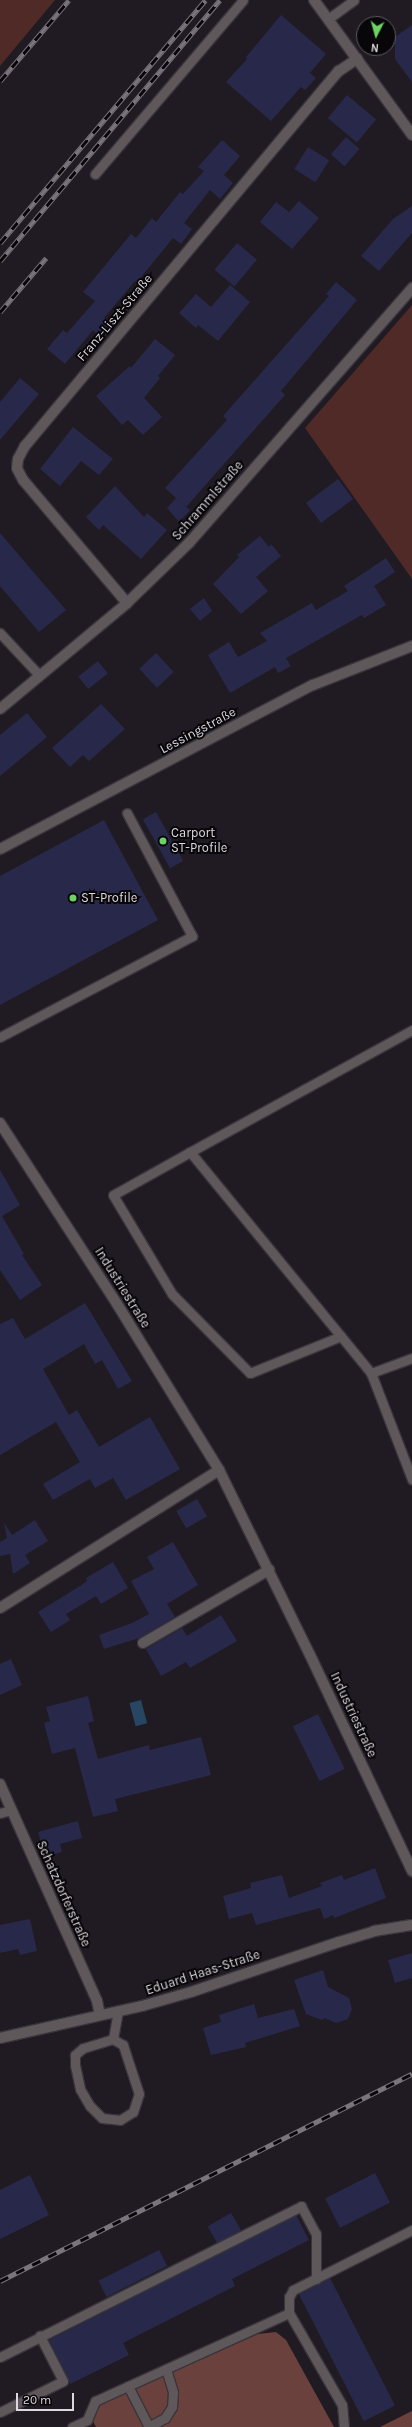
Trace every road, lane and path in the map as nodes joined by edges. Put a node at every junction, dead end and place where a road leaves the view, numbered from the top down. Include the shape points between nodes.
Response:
1 (243, 0) edge
2 (314, 0) edge
3 (354, 0) edge
4 (328, 19) junction
5 (357, 59) junction
6 (412, 135) edge
7 (95, 174) dead end
8 (412, 288) edge
9 (127, 603) junction
10 (0, 634) edge
11 (412, 646) edge
12 (39, 676) junction
13 (0, 709) edge
14 (127, 813) dead end
15 (0, 849) edge
16 (412, 1030) edge
17 (0, 1038) edge
18 (0, 1123) edge
19 (190, 1152) junction
20 (341, 1336) junction
21 (412, 1358) edge
22 (371, 1373) junction
23 (218, 1470) junction
24 (412, 1479) edge
25 (269, 1570) junction
26 (0, 1608) edge
27 (143, 1643) dead end
28 (0, 1784) edge
29 (11, 1810) junction
30 (0, 1814) edge
31 (412, 1871) edge
32 (412, 1925) edge
33 (118, 2011) junction
34 (100, 2015) junction
35 (0, 2038) edge
36 (113, 2039) junction
37 (412, 2230) edge
38 (316, 2279) junction
39 (289, 2313) junction
40 (40, 2336) junction
41 (0, 2357) edge
42 (166, 2369) junction
43 (128, 2386) junction
44 (0, 2412) edge
45 (87, 2420) junction
46 (72, 2427) edge
47 (93, 2427) edge
48 (149, 2427) edge
49 (344, 2427) edge

1 - 7 lane
2 - 4 street
3 - 4 lane
4 - 5 street
5 - 6 street
5 - 9 street, Franz-Liszt-Straße via 334,77 25,446 18,459 17,468 23,480
8 - 9 street, Schrammlstraße via 189,544
9 - 12 street, Schrammlstraße
10 - 12 lane
11 - 15 street, Lessingstraße via 313,685
12 - 13 street, Schrammlstraße
14 - 17 lane via 192,936
16 - 19 lane
18 - 23 street, Industriestraße via 117,1304
19 - 20 lane
19 - 20 lane via 113,1195 172,1294 250,1373
20 - 22 lane
21 - 22 lane
22 - 24 lane
23 - 25 street, Industriestraße
23 - 26 street
25 - 27 street
25 - 31 street, Industriestraße
28 - 29 street, Schatzdorferstraße
29 - 30 lane
29 - 34 street, Schatzdorferstraße via 97,2001
32 - 33 street, Eduard Haas-Straße via 374,1931 191,1992
33 - 34 street, Eduard Haas-Straße
33 - 36 lane
34 - 35 street, Eduard Haas-Straße
36 - 36 lane via 123,2045 139,2094 133,2112 120,2120 102,2118 90,2106 80,2088 75,2065 75,2056 83,2048
37 - 38 lane
38 - 39 lane via 293,2290 289,2297
38 - 40 lane via 316,2234 301,2206
39 - 42 lane
39 - 49 lane via 342,2405
40 - 41 lane
40 - 44 lane via 63,2381
42 - 43 lane
42 - 48 lane via 173,2392 172,2407 165,2418
43 - 45 lane via 95,2401
43 - 48 lane
45 - 46 lane
45 - 47 lane

